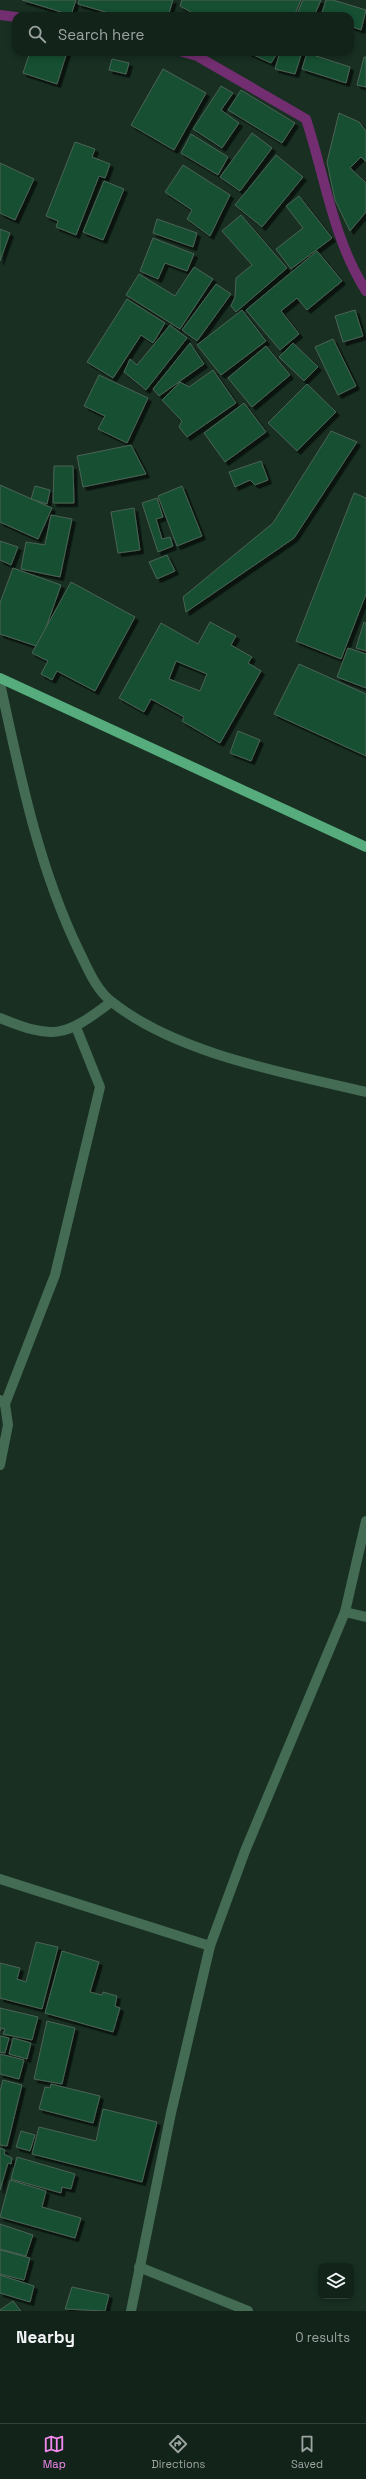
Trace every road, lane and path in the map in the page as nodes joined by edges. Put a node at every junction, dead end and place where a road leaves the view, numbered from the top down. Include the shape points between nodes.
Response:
1 (0, 678) edge
2 (0, 683) edge
3 (366, 847) edge
4 (111, 1002) junction
5 (0, 1018) edge
6 (76, 1027) junction
7 (366, 1092) edge
8 (3, 1402) edge
9 (0, 1465) edge
10 (366, 1521) edge
11 (345, 1612) junction
12 (366, 1617) edge
13 (0, 1879) edge
14 (210, 1946) junction
15 (139, 2267) junction
16 (131, 2311) edge
17 (248, 2311) edge

1 - 3 main road
2 - 4 street via 29,814 47,877 93,980
4 - 6 street
4 - 7 street via 154,1029 206,1050 265,1068
5 - 6 street via 22,1027 53,1034
6 - 8 street via 100,1087 55,1275
8 - 9 street via 8,1425
10 - 11 street
11 - 12 street
11 - 14 street via 245,1851
13 - 14 street
14 - 15 street via 171,2113
15 - 16 street
15 - 17 street

